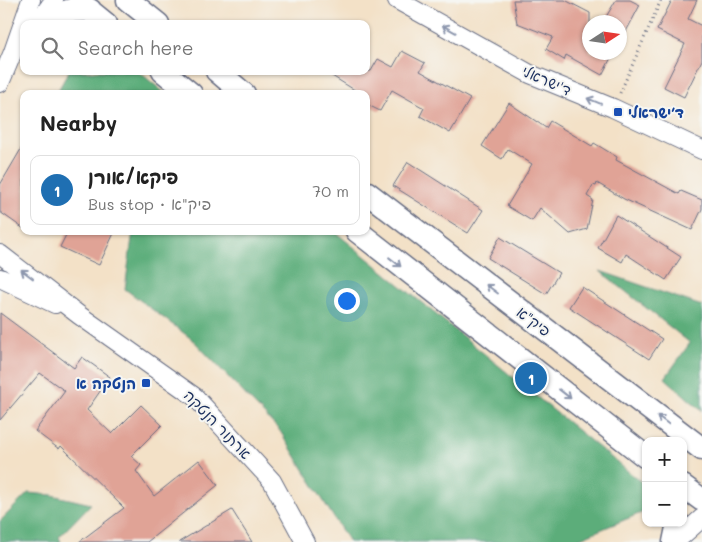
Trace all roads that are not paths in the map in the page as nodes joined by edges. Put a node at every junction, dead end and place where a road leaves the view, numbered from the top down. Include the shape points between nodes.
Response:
1 (30, 0) edge
2 (54, 0) edge
3 (128, 0) edge
4 (397, 0) edge
5 (91, 11) edge
6 (25, 20) edge
7 (41, 20) edge
8 (47, 20) edge
9 (153, 20) edge
10 (18, 46) edge
11 (168, 75) edge
12 (221, 75) edge
13 (0, 83) edge
14 (185, 90) edge
15 (239, 90) edge
16 (702, 150) edge
17 (370, 195) edge
18 (362, 235) edge
19 (0, 254) edge
20 (0, 278) edge
21 (78, 315) junction
22 (702, 449) edge
23 (642, 454) edge
24 (687, 489) edge
25 (702, 500) edge
26 (702, 518) edge
27 (677, 527) edge
28 (306, 542) edge
29 (674, 542) edge

1 - 6 street
2 - 7 street
3 - 9 main road
16 -> 4 street, ד'ישראלי via 530,74
5 - 8 main road via 68,11
10 - 13 street
11 - 14 main road
12 - 15 main road
22 -> 17 main road, פיק"א
18 -> 23 main road
21 -> 19 street, ארתור הנטקה
20 - 21 street, ארתור הנטקה
21 - 28 street, ארתור הנטקה via 195,397 272,481
24 - 25 main road
26 - 29 street
27 - 29 main road

